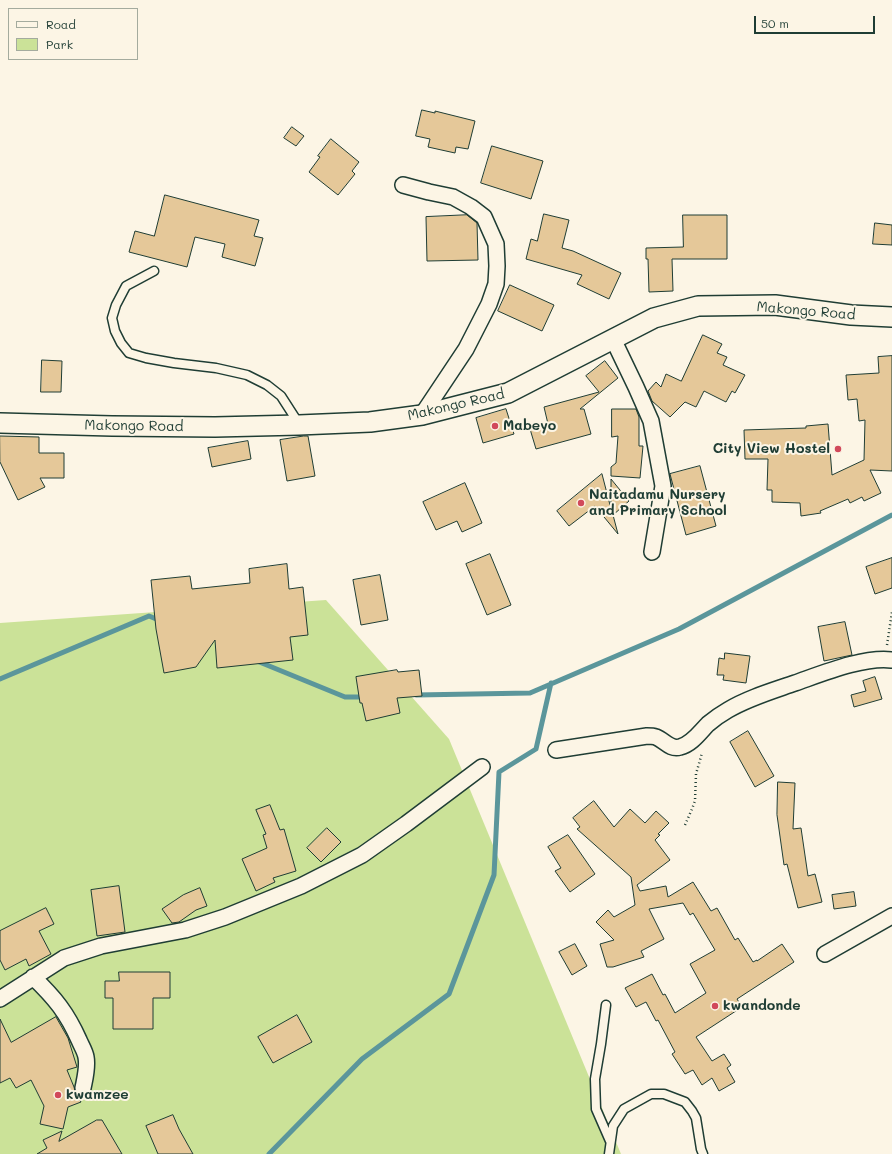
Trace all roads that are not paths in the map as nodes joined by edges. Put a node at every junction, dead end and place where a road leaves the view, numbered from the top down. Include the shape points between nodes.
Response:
1 (403, 185) dead end
2 (154, 271) dead end
3 (892, 317) edge
4 (613, 340) junction
5 (422, 415) junction
6 (0, 423) edge
7 (299, 425) junction
8 (652, 552) dead end
9 (889, 660) edge
10 (556, 750) dead end
11 (482, 767) dead end
12 (892, 916) edge
13 (825, 954) dead end
14 (34, 977) junction
15 (0, 999) edge
16 (606, 1005) dead end
17 (83, 1088) dead end
18 (611, 1142) junction
19 (609, 1154) edge
20 (703, 1154) edge

1 - 5 street via 453,197 471,207 484,216 496,244 496,284 489,304 466,349
2 - 7 lane via 126,286 116,305 112,318 121,344 130,353 146,358 247,375 282,396
3 - 4 street, Makongo Road via 851,315 775,305 698,306 654,318
4 - 5 street, Makongo Road via 508,393
4 - 8 street via 651,421 663,486
5 - 7 street, Makongo Road via 370,422
6 - 7 street, Makongo Road via 112,426
9 - 10 street via 861,663 831,671 752,698 728,710 709,723 692,741 678,748 670,747 656,737 647,736
11 - 14 street via 362,855 302,886 185,930 101,946 64,958
12 - 13 street
14 - 15 street
14 - 17 street via 65,1012 86,1056
16 - 18 lane via 595,1079 596,1109
18 - 19 lane
18 - 20 lane via 613,1126 624,1109 651,1094 664,1094 685,1102 692,1110

